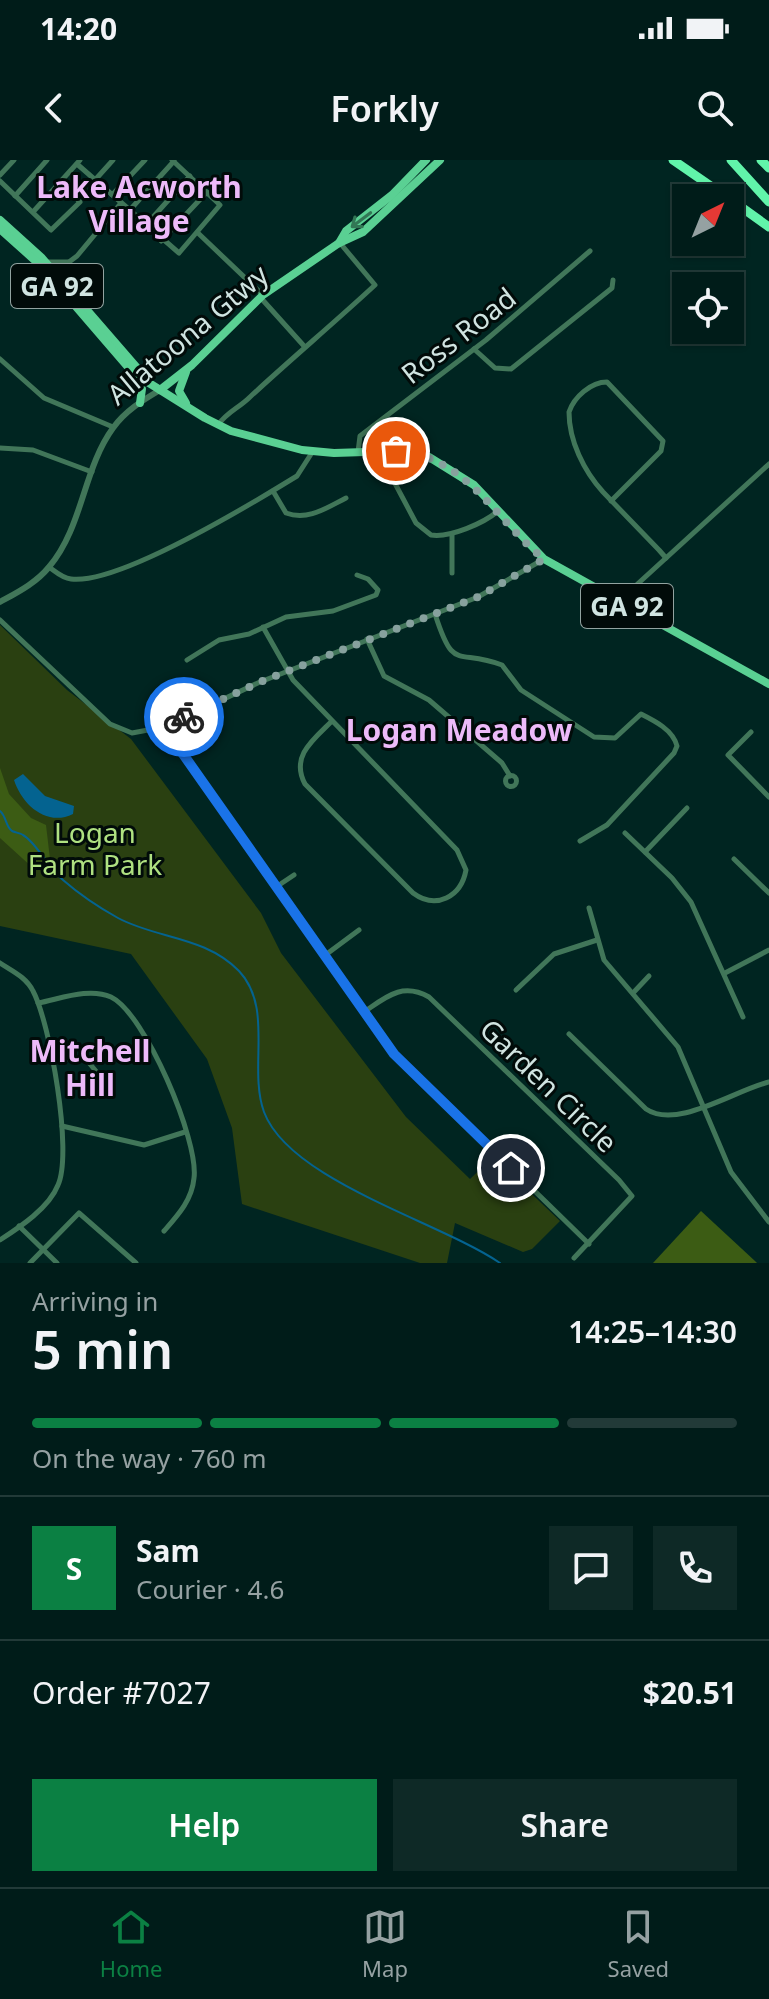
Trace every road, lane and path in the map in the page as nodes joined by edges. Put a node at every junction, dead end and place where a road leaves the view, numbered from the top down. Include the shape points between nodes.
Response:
1 (14, 160) edge
2 (47, 160) edge
3 (113, 160) edge
4 (145, 160) edge
5 (426, 160) edge
6 (440, 160) edge
7 (673, 160) edge
8 (731, 160) edge
9 (761, 160) edge
10 (173, 161) edge
11 (79, 162) edge
12 (769, 168) edge
13 (190, 176) junction
14 (0, 178) edge
15 (95, 180) junction
16 (60, 182) junction
17 (707, 184) edge
18 (207, 191) junction
19 (112, 195) junction
20 (15, 196) junction
21 (769, 202) edge
22 (121, 203) junction
23 (744, 210) edge
24 (129, 211) junction
25 (33, 212) junction
26 (0, 220) edge
27 (145, 226) junction
28 (769, 227) edge
29 (0, 229) edge
30 (198, 233) junction
31 (161, 241) junction
32 (339, 243) junction
33 (590, 251) dead end
34 (42, 258) junction
35 (69, 262) junction
36 (613, 280) dead end
37 (66, 285) junction
38 (262, 296) junction
39 (304, 346) junction
40 (474, 349) junction
41 (0, 359) edge
42 (189, 367) junction
43 (133, 373) junction
44 (146, 378) junction
45 (160, 390) junction
46 (140, 403) junction
47 (192, 410) junction
48 (218, 425) junction
49 (113, 427) junction
50 (0, 448) edge
51 (313, 451) junction
52 (358, 452) junction
53 (769, 464) edge
54 (92, 472) junction
55 (390, 474) dead end
56 (273, 491) junction
57 (346, 498) dead end
58 (611, 501) junction
59 (498, 511) junction
60 (452, 534) junction
61 (666, 558) junction
62 (544, 559) junction
63 (49, 567) junction
64 (452, 573) dead end
65 (357, 575) dead end
66 (619, 601) junction
67 (0, 602) edge
68 (435, 614) junction
69 (0, 620) edge
70 (263, 627) junction
71 (367, 639) junction
72 (187, 660) dead end
73 (288, 672) junction
74 (769, 684) edge
75 (332, 721) junction
76 (164, 727) junction
77 (751, 732) dead end
78 (510, 776) dead end
79 (769, 797) edge
80 (687, 808) dead end
81 (625, 833) dead end
82 (580, 841) dead end
83 (645, 852) junction
84 (734, 859) dead end
85 (294, 875) dead end
86 (276, 887) junction
87 (769, 893) edge
88 (589, 908) dead end
89 (359, 930) dead end
90 (597, 940) junction
91 (769, 950) edge
92 (324, 956) junction
93 (0, 963) edge
94 (725, 973) junction
95 (649, 976) dead end
96 (516, 990) dead end
97 (633, 993) junction
98 (38, 1003) junction
99 (364, 1012) junction
100 (743, 1017) dead end
101 (569, 1034) dead end
102 (51, 1060) junction
103 (769, 1082) edge
104 (101, 1090) dead end
105 (704, 1105) junction
106 (62, 1126) junction
107 (185, 1132) junction
108 (769, 1222) edge
109 (19, 1226) junction
110 (164, 1231) dead end
111 (0, 1240) edge
112 (589, 1244) junction
113 (42, 1249) junction
114 (574, 1258) dead end
115 (30, 1263) edge
116 (57, 1263) edge
117 (136, 1263) edge

1 - 14 street
2 - 20 street
3 - 15 street
4 - 19 street
5 -> 32 main road
6 - 32 main road via 379,219
7 - 17 highway
8 - 21 highway
9 - 12 highway
10 - 13 street
10 - 24 street
11 - 15 street
11 - 16 street
13 - 18 street
13 - 27 street
14 - 20 street
15 - 19 street
16 - 25 street
16 - 25 street via 80,202 54,229
18 - 30 street via 220,205
18 - 31 street
19 - 22 street
20 - 25 street
22 - 24 street
22 - 35 street
23 - 28 highway
24 - 27 street
26 - 34 main road
27 - 31 street
29 - 43 main road, GA 92 via 40,265
30 - 31 street via 182,252 175,253
30 - 38 street
32 - 38 main road, Allatoona Gtwy
32 - 39 street via 375,285
33 - 40 street, Ross Road
34 - 35 street
34 - 37 main road, GA 92
35 - 37 street
36 - 40 street via 612,288 511,369 495,368
37 - 44 main road, GA 92
38 - 39 street
38 - 42 main road, Allatoona Gtwy
39 - 48 street
40 - 52 street, Ross Road via 360,436
41 - 49 street via 44,398
42 - 45 main road, Allatoona Gtwy
42 - 47 main road via 179,391
43 - 44 main road, GA 92
43 - 46 main road via 142,389
44 - 45 main road, GA 92
45 - 46 street, Allatoona Gtwy
45 - 47 main road, GA 92
46 - 49 street, Allatoona Gtwy
47 - 48 main road, GA 92
48 - 51 main road, GA 92
49 - 54 street, Allatoona Gtwy
50 - 54 street via 42,453
51 - 52 main road, GA 92
51 - 56 street via 302,472
52 - 59 main road, GA 92 via 429,457 462,476
53 - 61 street
54 - 63 street, Allatoona Gtwy
55 - 60 street via 419,527 431,535
56 - 57 street via 286,513 294,516
56 - 63 street via 127,567 73,579
58 - 58 street via 584,466 568,418 575,400 600,382 607,382 663,441 661,451
58 - 61 street
59 - 60 street
59 - 62 main road, GA 92
60 - 64 street
61 - 66 street
62 - 66 main road, GA 92
62 - 68 street via 493,590
63 - 67 street
65 - 70 street via 376,586 376,595
66 - 74 main road, GA 92
68 - 71 street
68 - 82 street via 451,653 502,665 521,690 594,737 615,738 641,714 674,738 674,753 607,825
69 - 76 street via 110,724 132,733
70 - 72 street via 219,640
70 - 73 street
71 - 73 street
71 - 78 street via 384,676 439,707
73 - 75 street
73 - 76 street
75 - 75 street via 457,850 466,870 449,898 431,902 413,893 305,784 299,768 302,754
76 - 86 street
77 - 79 street via 728,755
80 - 83 street
81 - 83 street
83 - 94 street via 691,902
84 - 87 street
85 - 86 street
86 - 92 street
88 - 90 street
89 - 92 street
90 - 96 street via 554,954
90 - 97 street via 609,968
91 - 94 street
92 - 99 street
93 - 98 street via 26,981
94 - 100 street
95 - 97 street
97 - 105 street via 678,1047
98 - 102 street
98 - 107 street via 98,993 126,1007 162,1067
99 - 112 street via 394,1054
99 - 112 street, Garden Circle via 396,991 429,997 619,1180 632,1196
101 - 105 street via 653,1113 678,1116
102 - 104 street via 85,1058 100,1076
102 - 106 street
103 - 105 street
105 - 108 street via 731,1172
106 - 107 street via 144,1145
106 - 109 street via 58,1187
107 - 110 street via 194,1159 193,1186 184,1208
109 - 111 street
109 - 113 street
112 - 114 street, Garden Circle
113 - 115 street
113 - 116 street
113 - 117 street via 79,1213

